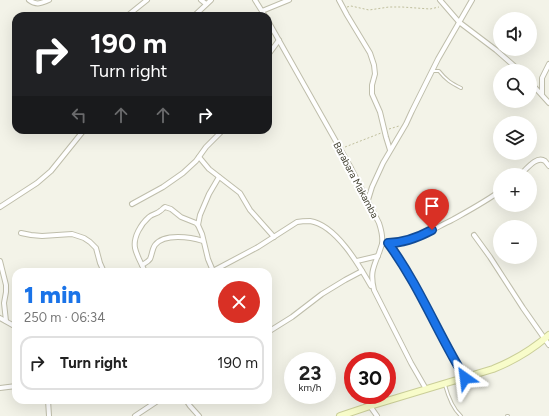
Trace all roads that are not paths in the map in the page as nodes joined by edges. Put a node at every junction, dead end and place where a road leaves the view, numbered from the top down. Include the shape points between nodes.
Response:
1 (29, 0) edge
2 (49, 0) edge
3 (147, 0) edge
4 (201, 0) edge
5 (210, 0) edge
6 (255, 0) edge
7 (288, 0) edge
8 (339, 0) edge
9 (440, 0) edge
10 (470, 1) edge
11 (206, 4) junction
12 (262, 11) joint
13 (132, 12) edge
14 (198, 12) edge
15 (459, 22) junction
16 (272, 28) edge
17 (279, 40) junction
18 (272, 50) edge
19 (512, 64) edge
20 (549, 64) edge
21 (433, 71) junction
22 (461, 88) dead end
23 (537, 89) edge
24 (542, 94) junction
25 (549, 103) edge
26 (81, 134) edge
27 (218, 134) edge
28 (390, 150) junction
29 (199, 157) junction
30 (549, 166) edge
31 (528, 168) edge
32 (219, 177) junction
33 (493, 195) edge
34 (368, 201) junction
35 (132, 204) dead end
36 (0, 207) edge
37 (198, 225) junction
38 (21, 232) dead end
39 (474, 235) dead end
40 (274, 237) junction
41 (203, 241) junction
42 (388, 243) junction
43 (382, 244) junction
44 (378, 256) junction
45 (0, 261) edge
46 (357, 261) junction
47 (142, 265) junction
48 (102, 268) edge
49 (143, 268) edge
50 (211, 268) edge
51 (220, 268) edge
52 (362, 271) junction
53 (374, 290) junction
54 (0, 318) edge
55 (6, 321) junction
56 (12, 324) edge
57 (272, 330) edge
58 (547, 337) edge
59 (549, 345) edge
60 (465, 378) junction
61 (444, 384) junction
62 (12, 386) edge
63 (0, 388) edge
64 (426, 389) junction
65 (48, 404) edge
66 (153, 404) edge
67 (189, 404) edge
68 (370, 406) junction
69 (49, 416) edge
70 (135, 416) edge
71 (199, 416) edge
72 (340, 416) edge
73 (377, 416) edge
74 (461, 416) edge

1 - 2 street via 40,4
3 - 13 street
4 - 11 street
5 - 11 street
6 - 12 street
7 - 12 street
8 - 28 street via 370,53 374,65 372,94 380,112
9 - 15 street
10 - 15 street
11 - 14 street
15 - 19 street
15 - 21 street
16 - 17 street, Barabara Makamba
17 - 18 street
17 - 34 street, Barabara Makamba
20 - 24 street via 542,78
21 - 22 lane via 439,71 449,83
21 - 28 street
23 - 24 street
24 - 25 street
26 - 36 street via 51,171
27 - 29 street
28 - 34 street
29 - 32 street
29 - 35 street via 164,187
30 - 31 street via 540,159
32 - 37 street via 200,215
32 - 40 street via 240,193 250,210
33 - 42 street via 421,236
34 - 43 street, Barabara Makamba via 379,223
37 - 41 street
37 - 47 street via 165,207 150,216 140,228 135,244
38 - 48 street via 31,236 72,234 84,238 96,248
39 - 58 street via 523,308
40 - 46 street via 297,222 318,224 332,232
40 - 51 street
41 - 47 street via 174,237 161,240 153,248 149,261
41 - 50 street
42 - 43 street
42 - 60 street via 420,293
43 - 44 street, Barabara Makamba
44 - 46 street
44 - 53 street, Barabara Makamba via 372,273
45 - 55 street via 6,286
46 - 52 street
47 - 49 street
52 - 53 street
52 - 57 street via 322,294
53 - 64 street, Barabara Makamba
54 - 55 street
55 - 56 street
58 - 59 street
58 - 60 main road via 505,364
60 - 61 main road
61 - 64 main road
61 - 74 lane via 449,398
62 - 63 street
64 - 68 main road
65 - 69 street
66 - 70 street
67 - 71 street
68 - 72 main road
68 - 73 street

